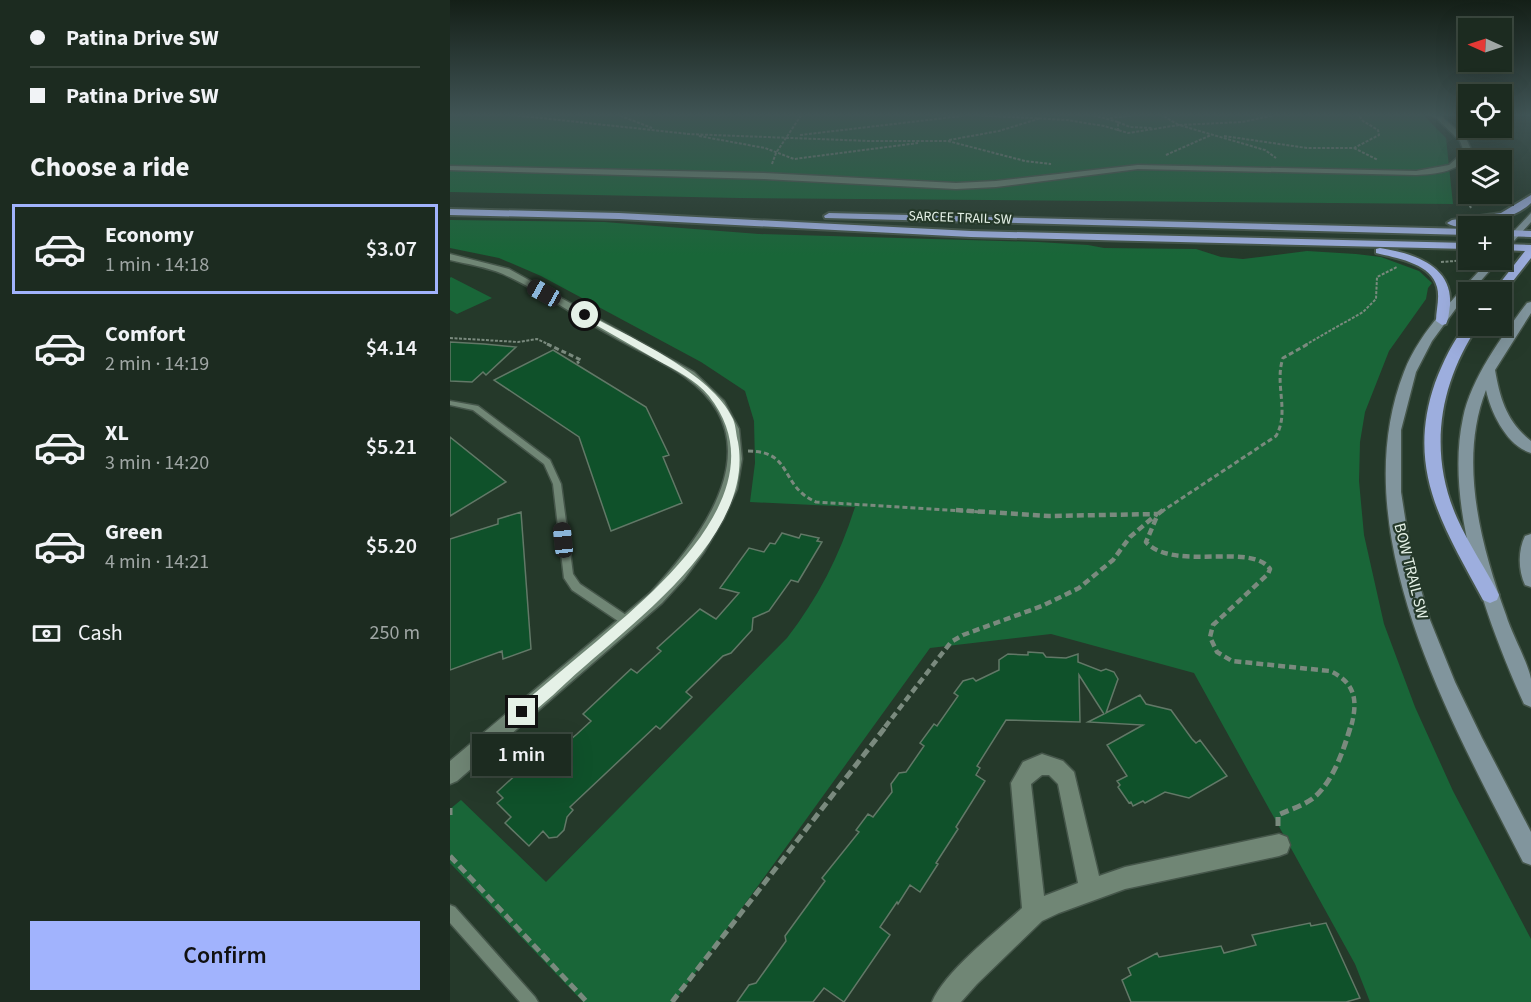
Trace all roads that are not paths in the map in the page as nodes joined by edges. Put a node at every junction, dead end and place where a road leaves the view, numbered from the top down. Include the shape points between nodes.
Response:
1 (1461, 161) edge
2 (450, 168) edge
3 (1531, 198) edge
4 (450, 206) edge
5 (450, 212) edge
6 (1531, 216) edge
7 (1325, 229) junction
8 (1458, 232) edge
9 (1512, 234) edge
10 (1517, 234) junction
11 (1531, 234) edge
12 (1512, 239) edge
13 (1531, 241) edge
14 (1329, 242) junction
15 (1458, 246) edge
16 (1512, 249) edge
17 (1531, 250) edge
18 (450, 257) edge
19 (1485, 270) edge
20 (1507, 282) edge
21 (1531, 305) edge
22 (1442, 321) junction
23 (1466, 336) edge
24 (1489, 366) junction
25 (450, 402) edge
26 (1531, 448) edge
27 (1531, 540) edge
28 (1531, 580) edge
29 (1490, 595) junction
30 (628, 622) junction
31 (1531, 698) edge
32 (450, 774) edge
33 (1279, 845) road end
34 (1531, 854) edge
35 (1091, 890) junction
36 (450, 912) edge
37 (1034, 913) junction
38 (530, 1002) edge
39 (945, 1002) edge

1 - 2 street via 1444,170 1416,173 1138,167 956,186 747,175
3 - 7 highway via 1511,213 1481,221
4 - 7 highway, SARCEE TRAIL SW
5 - 14 highway, SARCEE TRAIL SW via 578,213 904,231
6 - 10 main road
7 - 8 highway, SARCEE TRAIL SW
9 - 10 highway
10 - 11 highway
10 - 12 main road
10 - 13 highway
14 - 15 highway, SARCEE TRAIL SW
14 - 22 highway via 1398,255 1423,265 1442,283
16 - 17 highway
17 - 20 highway
18 - 30 street via 505,272 690,375 724,410 735,453 731,486 717,521 694,557
19 - 22 main road, BOW TRAIL SW
21 - 24 main road
22 - 34 main road, BOW TRAIL SW via 1428,337 1400,400 1392,470 1396,510 1405,561 1443,677
23 - 29 highway via 1446,368 1435,401 1435,479 1447,516
24 - 26 main road via 1497,411 1512,432
24 - 29 main road via 1469,419 1466,462 1468,500
25 - 30 lane via 475,408 547,462 558,484 568,575 576,587
27 - 28 main road via 1527,566
29 - 31 main road
30 - 32 street
33 - 35 street via 1125,878
35 - 37 street
35 - 37 street via 1067,779 1049,764 1034,766 1027,770 1021,783
36 - 38 lane
37 - 39 street

